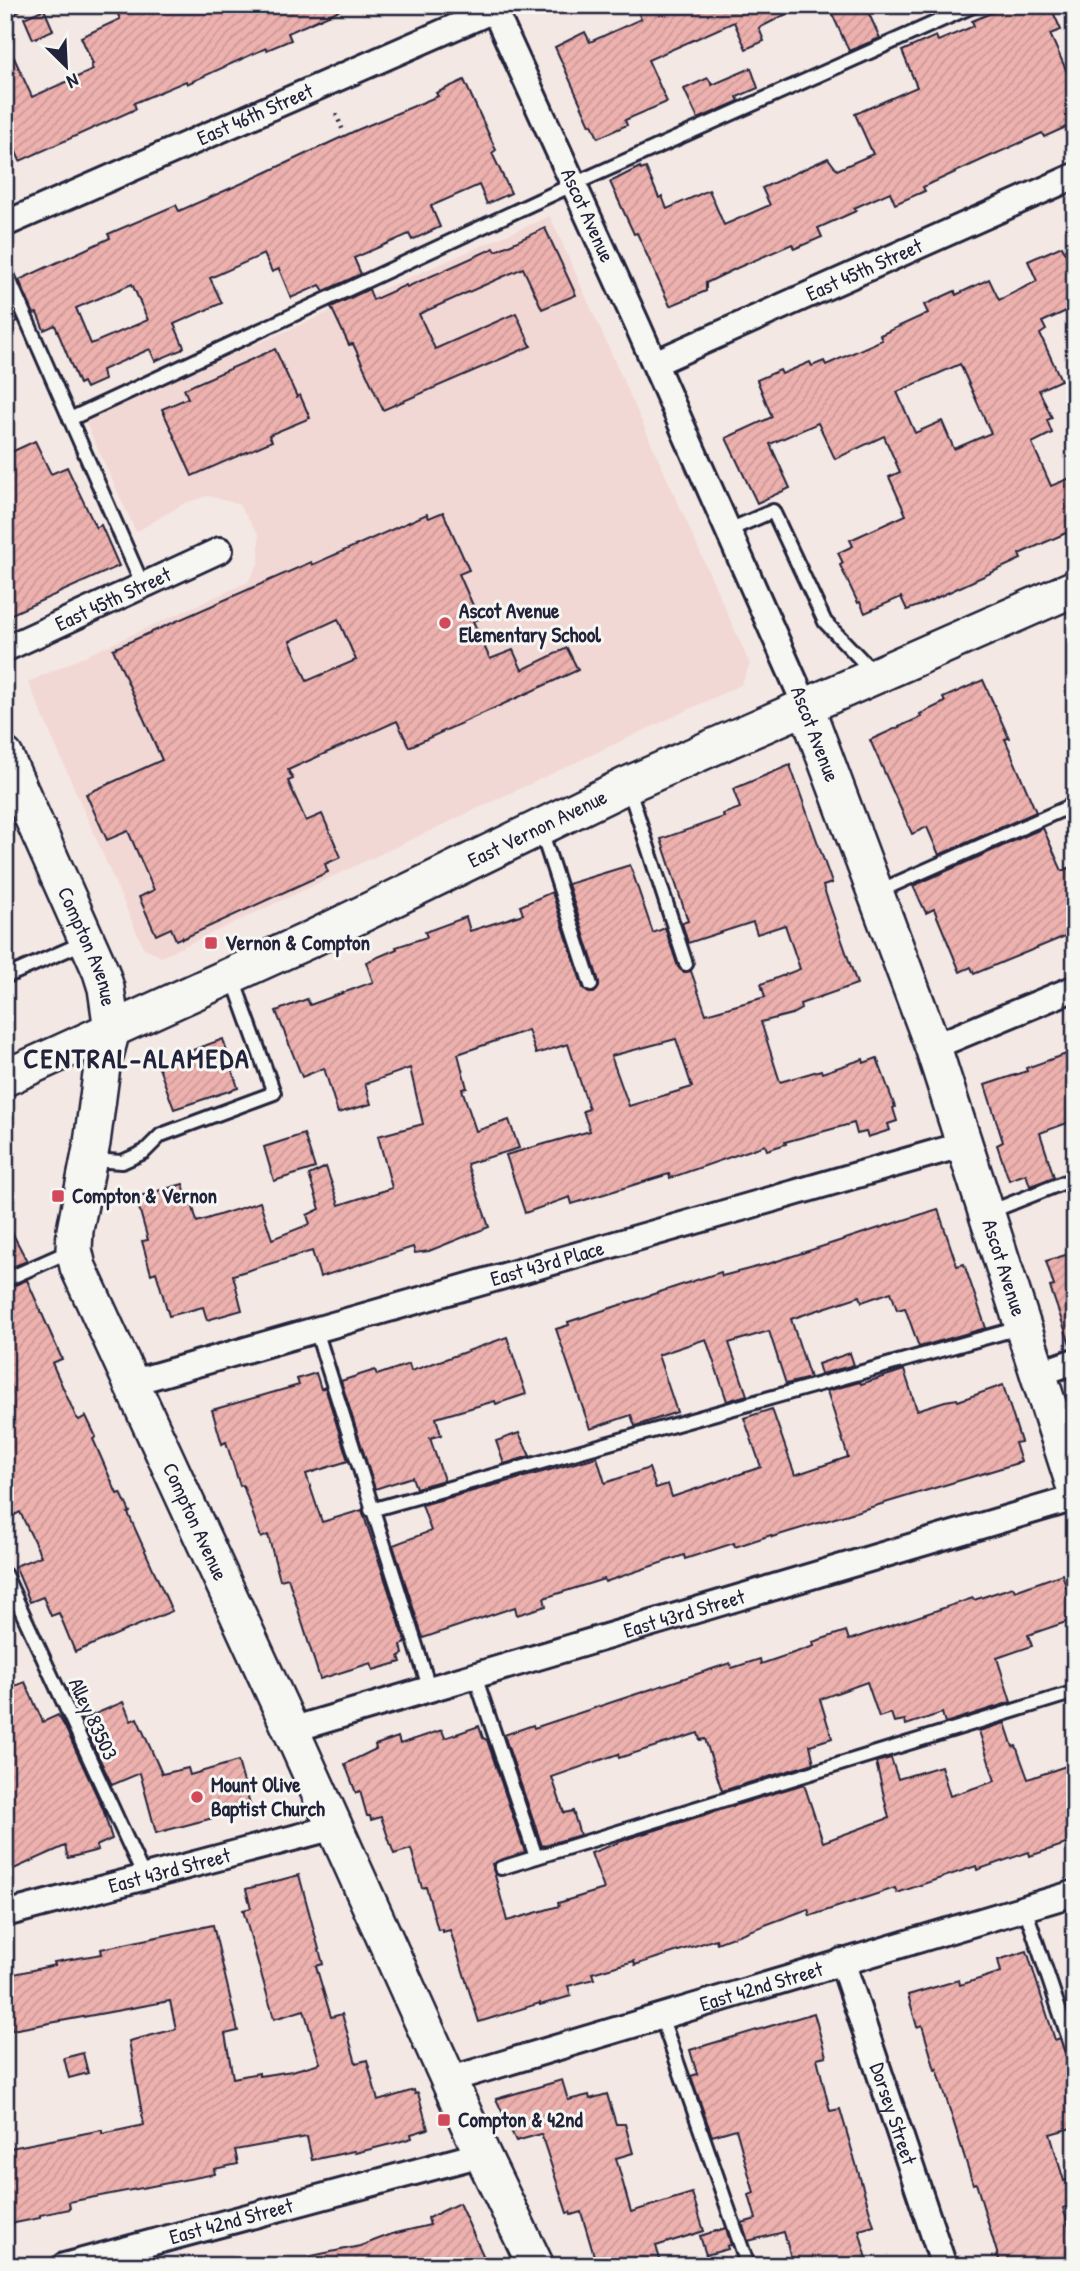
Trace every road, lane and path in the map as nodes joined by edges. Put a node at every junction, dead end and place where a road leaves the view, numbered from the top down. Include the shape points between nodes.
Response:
1 (14, 5) edge
2 (975, 5) edge
3 (497, 7) edge
4 (5, 9) edge
5 (336, 114) dead end
6 (344, 133) dead end
7 (1075, 176) edge
8 (574, 184) junction
9 (5, 223) edge
10 (5, 270) edge
11 (654, 363) junction
12 (70, 419) junction
13 (729, 530) junction
14 (220, 550) dead end
15 (143, 586) junction
16 (1075, 587) edge
17 (5, 649) edge
18 (876, 676) junction
19 (806, 707) junction
20 (8, 768) edge
21 (627, 785) junction
22 (1075, 804) edge
23 (540, 826) junction
24 (875, 892) junction
25 (88, 940) junction
26 (686, 964) dead end
27 (232, 975) junction
28 (5, 977) edge
29 (591, 985) dead end
30 (1075, 988) edge
31 (112, 1030) junction
32 (933, 1047) junction
33 (5, 1078) edge
34 (965, 1144) junction
35 (89, 1159) junction
36 (1075, 1178) edge
37 (987, 1213) junction
38 (74, 1249) junction
39 (5, 1280) edge
40 (1023, 1327) junction
41 (316, 1330) junction
42 (1075, 1361) edge
43 (1038, 1374) junction
44 (130, 1383) junction
45 (1075, 1488) edge
46 (1075, 1498) edge
47 (372, 1510) junction
48 (5, 1575) edge
49 (475, 1676) junction
50 (430, 1690) junction
51 (1075, 1692) edge
52 (291, 1730) junction
53 (335, 1827) junction
54 (536, 1857) junction
55 (501, 1868) dead end
56 (145, 1879) junction
57 (1075, 1894) edge
58 (1025, 1908) junction
59 (5, 1914) edge
60 (842, 1961) junction
61 (661, 2016) junction
62 (1075, 2057) edge
63 (448, 2080) junction
64 (482, 2154) junction
65 (64, 2266) edge
66 (536, 2266) edge
67 (748, 2266) edge
68 (944, 2266) edge

1 - 4 lane
2 - 8 lane
3 - 8 street, Ascot Avenue
3 - 9 street, East 46th Street
5 - 6 path
7 - 11 street, East 45th Street
8 - 11 street, Ascot Avenue
8 - 12 lane
10 - 12 lane
11 - 13 street, Ascot Avenue
12 - 15 lane
13 - 18 lane via 772,511 825,622
13 - 19 street, Ascot Avenue
14 - 15 street, East 45th Street
15 - 17 street, East 45th Street
16 - 18 street, East Vernon Avenue
18 - 19 street, East Vernon Avenue
19 - 21 street, East Vernon Avenue
19 - 24 street, Ascot Avenue
20 - 25 street, Compton Avenue
21 - 23 street, East Vernon Avenue
21 - 26 lane
22 - 24 lane
23 - 27 street, East Vernon Avenue
23 - 29 lane
24 - 32 street, Ascot Avenue
25 - 28 lane
25 - 31 street, Compton Avenue via 106,988
27 - 31 street, East Vernon Avenue
27 - 35 lane via 274,1093 162,1135 144,1152 122,1162
30 - 32 street
31 - 33 street, East Vernon Avenue
31 - 35 street, Compton Avenue
32 - 34 street, Ascot Avenue
34 - 37 street, Ascot Avenue
34 - 41 street, East 43rd Place
35 - 38 street, Compton Avenue
36 - 37 lane
37 - 40 street, Ascot Avenue
38 - 39 lane
38 - 44 street, Compton Avenue via 83,1282
40 - 43 street, Ascot Avenue
40 - 47 lane
41 - 44 street, East 43rd Place
41 - 47 lane
42 - 43 street
43 - 45 street, Ascot Avenue
44 - 52 street, Compton Avenue
46 - 49 street, East 43rd Street
47 - 50 lane
48 - 56 lane, Alley 83503
49 - 50 street, East 43rd Street
49 - 54 lane
50 - 52 street, East 43rd Street
51 - 54 lane
52 - 53 street, Compton Avenue
53 - 56 street, East 43rd Street
53 - 63 street, Compton Avenue
54 - 55 lane
56 - 59 street, East 43rd Street
57 - 58 street, East 42nd Street
58 - 60 street, East 42nd Street
58 - 62 lane
60 - 61 street, East 42nd Street
60 - 68 street, Dorsey Street
61 - 63 street, East 42nd Street
61 - 67 lane
63 - 64 street, Compton Avenue
64 - 65 street, East 42nd Street
64 - 66 street, Compton Avenue

